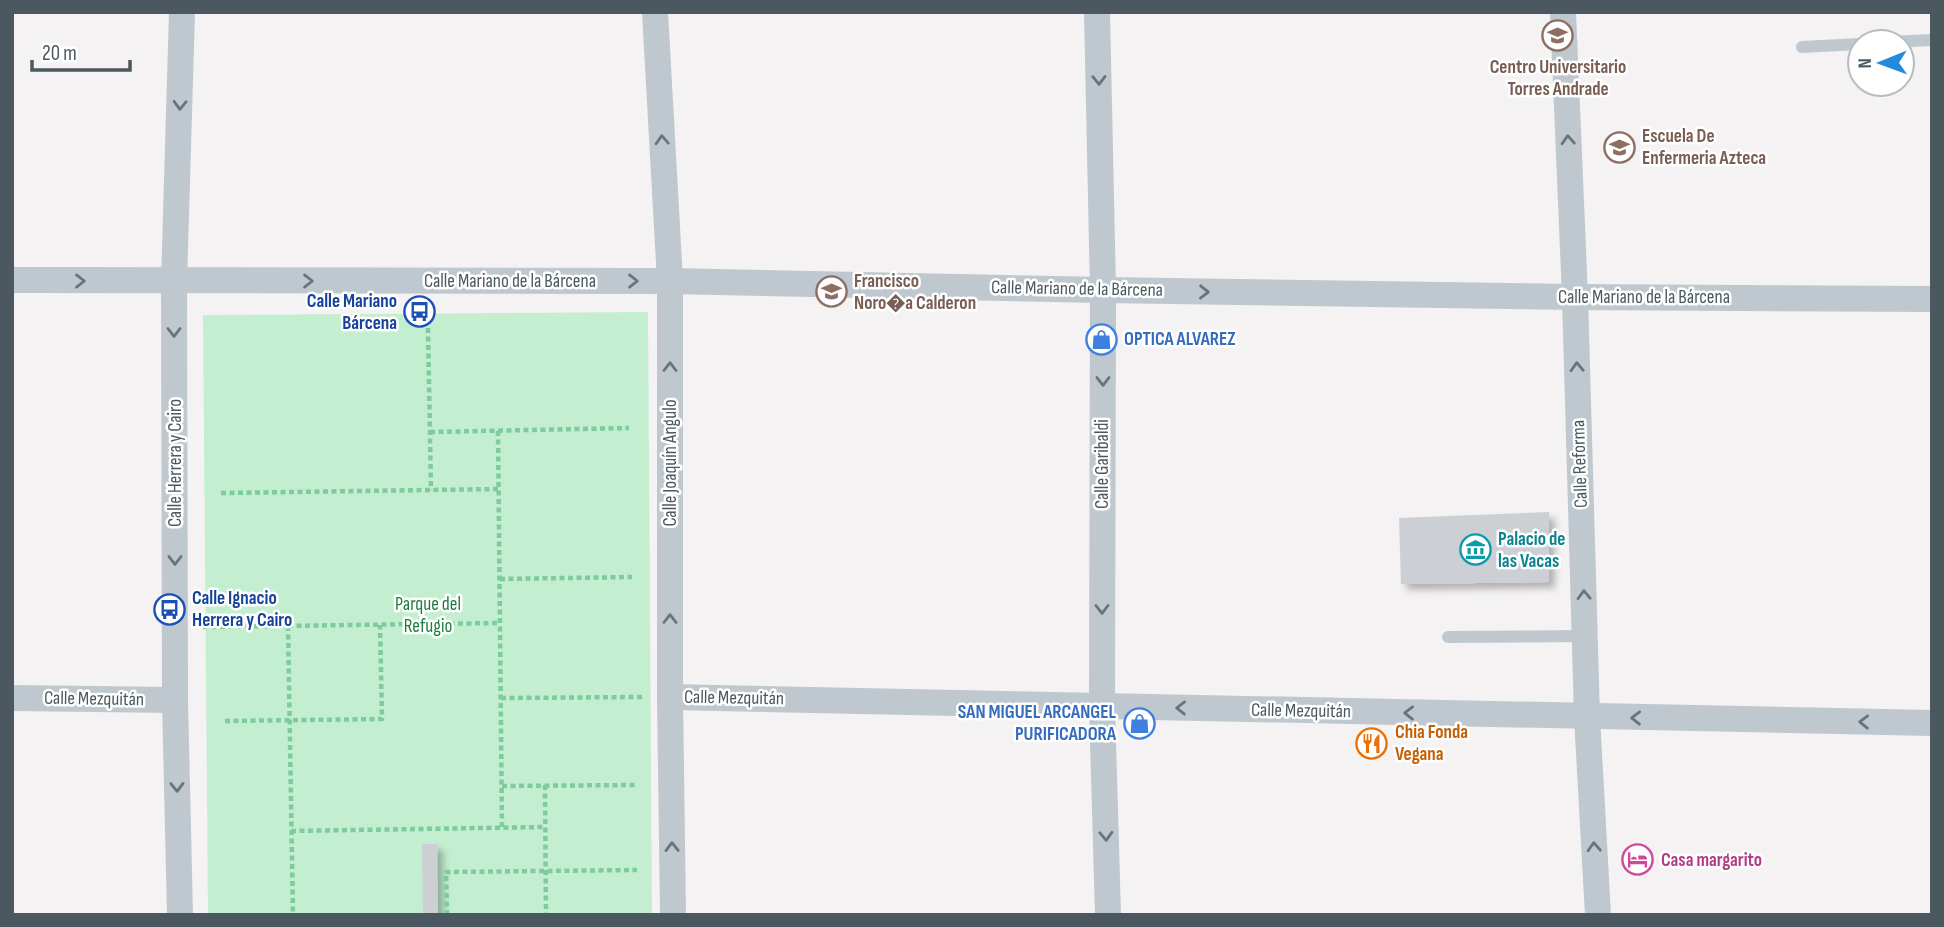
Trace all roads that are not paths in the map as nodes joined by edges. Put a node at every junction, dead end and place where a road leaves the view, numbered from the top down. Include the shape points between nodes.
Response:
1 (183, 12) edge
2 (655, 12) edge
3 (1097, 12) edge
4 (1563, 12) edge
5 (1846, 45) edge
6 (1802, 47) dead end
7 (12, 280) edge
8 (670, 281) junction
9 (174, 282) junction
10 (1103, 290) junction
11 (1575, 297) junction
12 (1932, 299) edge
13 (1585, 636) junction
14 (1448, 637) dead end
15 (670, 697) junction
16 (12, 698) edge
17 (175, 700) junction
18 (1102, 706) junction
19 (1587, 717) junction
20 (1932, 723) edge
21 (180, 915) edge
22 (673, 915) edge
23 (1108, 915) edge
24 (1598, 915) edge

1 -> 9 street, Calle Herrera y Cairo
8 -> 2 street, Calle Joaquín Angulo
3 -> 10 street, Calle Garibaldi
11 -> 4 street, Calle Reforma
5 - 6 lane
7 -> 9 street, Calle Mariano de la Bárcena
9 -> 8 street, Calle Mariano de la Bárcena
8 - 10 street, Calle Mariano de la Bárcena
15 -> 8 street, Calle Joaquín Angulo
9 -> 17 street, Calle Herrera y Cairo
10 -> 11 street, Calle Mariano de la Bárcena
10 -> 18 street, Calle Garibaldi
11 - 12 street, Calle Mariano de la Bárcena
13 -> 11 street, Calle Reforma
13 - 14 lane
13 - 19 street, Calle Reforma
15 - 18 street, Calle Mezquitán
22 -> 15 street, Calle Joaquín Angulo
16 - 17 street, Calle Mezquitán
17 -> 21 street, Calle Herrera y Cairo
19 -> 18 street, Calle Mezquitán
18 -> 23 street, Calle Garibaldi
20 -> 19 street, Calle Mezquitán
24 -> 19 street, Calle Reforma

